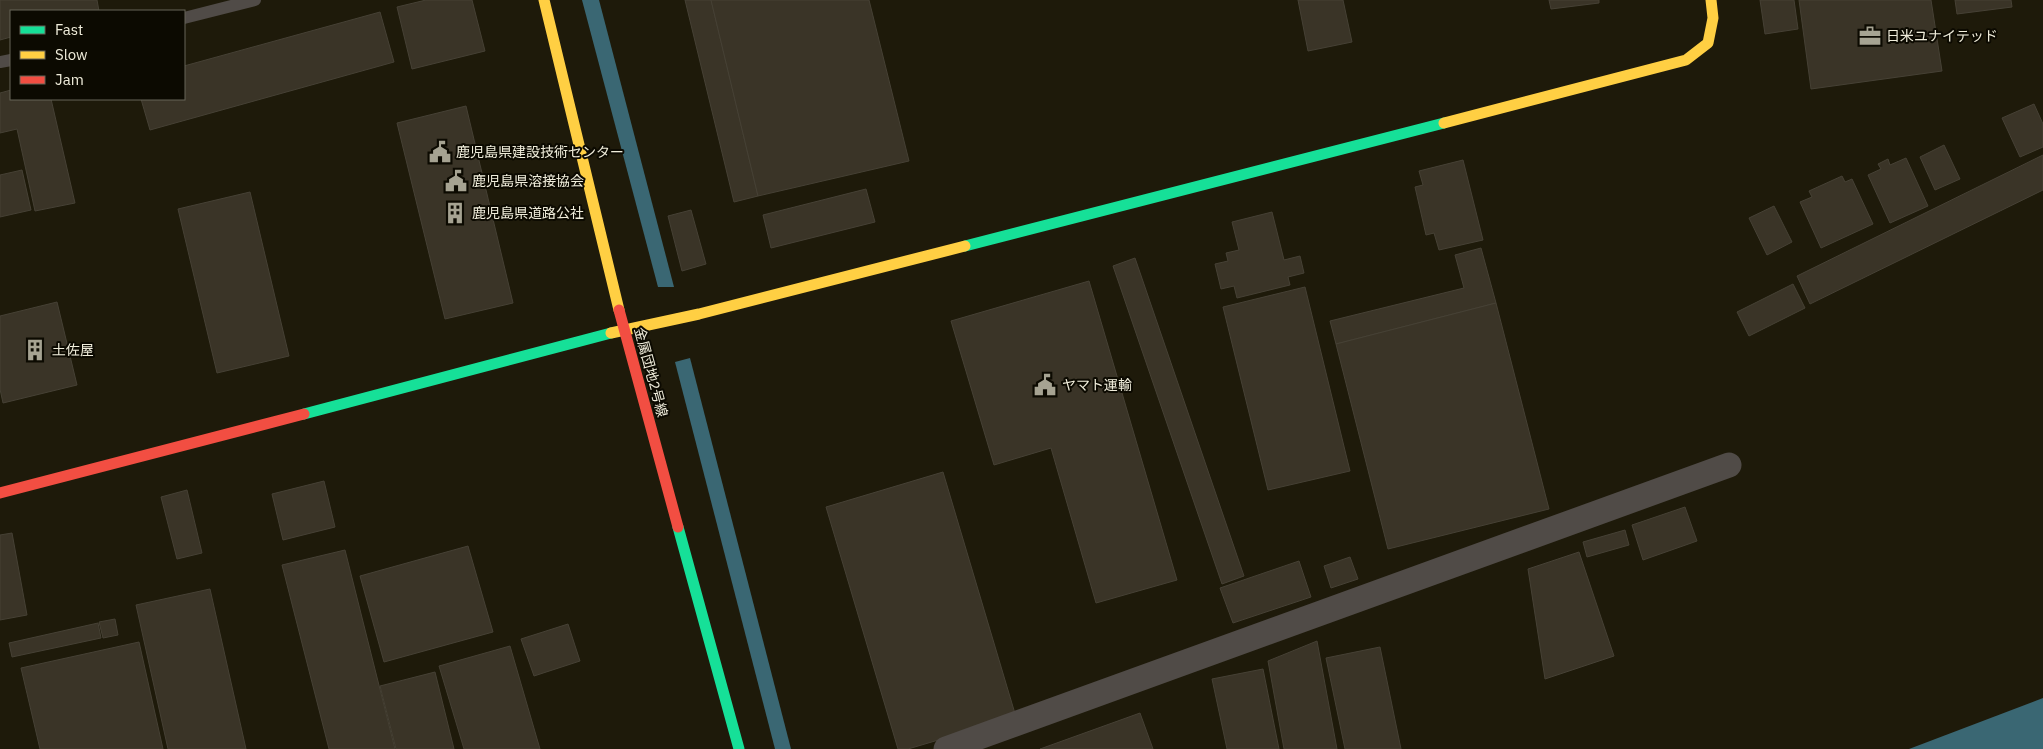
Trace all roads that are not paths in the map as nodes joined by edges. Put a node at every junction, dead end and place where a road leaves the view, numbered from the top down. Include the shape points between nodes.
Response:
1 (255, 0) edge
2 (544, 0) edge
3 (1711, 0) edge
4 (185, 18) edge
5 (624, 330) junction
6 (1730, 464) dead end
7 (0, 493) edge
8 (739, 749) edge
9 (946, 749) edge

1 - 4 lane
2 - 5 street, 金属団地2号線
3 - 5 street via 1713,18 1708,43 1686,60 1667,66 698,314
5 - 7 street
5 - 8 street, 金属団地2号線
6 - 9 street

